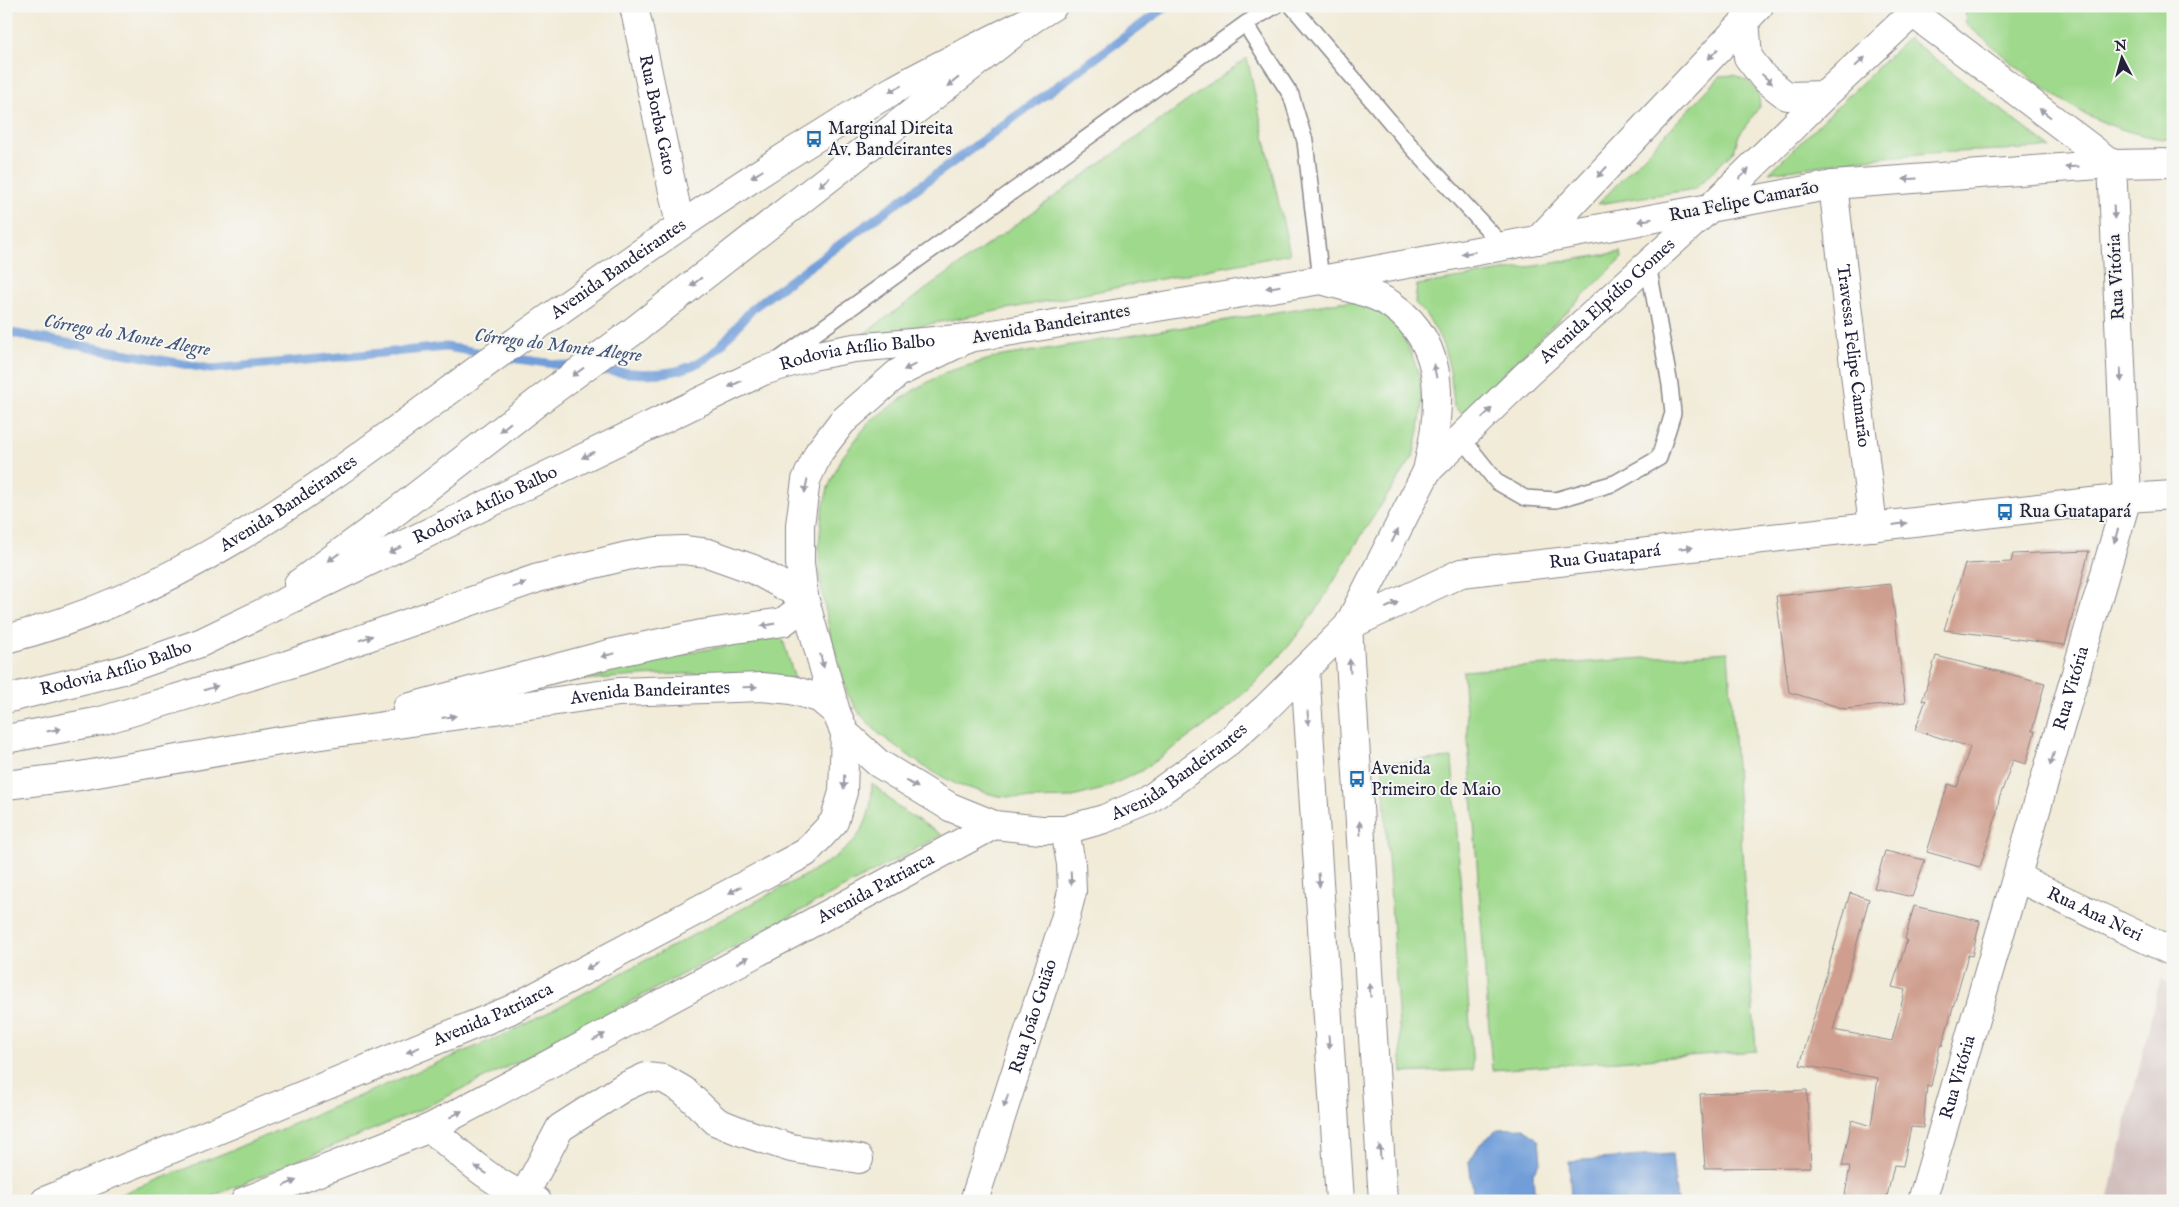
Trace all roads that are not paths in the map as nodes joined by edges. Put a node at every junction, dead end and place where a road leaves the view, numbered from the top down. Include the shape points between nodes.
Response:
1 (634, 6) edge
2 (1275, 6) edge
3 (1292, 6) edge
4 (1916, 9) edge
5 (1043, 13) edge
6 (1752, 13) edge
7 (1245, 24) junction
8 (1824, 95) junction
9 (2173, 163) edge
10 (2112, 164) junction
11 (1833, 185) junction
12 (1710, 208) junction
13 (680, 225) junction
14 (1538, 240) junction
15 (1503, 246) junction
16 (1648, 264) junction
17 (1321, 280) junction
18 (970, 338) junction
19 (763, 371) junction
20 (1462, 437) junction
21 (1427, 471) junction
22 (2173, 495) edge
23 (2127, 498) junction
24 (1874, 528) junction
25 (804, 598) junction
26 (1348, 626) junction
27 (238, 627) junction
28 (6, 639) edge
29 (1305, 669) junction
30 (6, 699) edge
31 (841, 723) junction
32 (6, 739) edge
33 (280, 741) junction
34 (6, 785) edge
35 (994, 824) junction
36 (1065, 830) junction
37 (2018, 878) junction
38 (2173, 952) edge
39 (430, 1128) junction
40 (859, 1159) dead end
41 (527, 1199) edge
42 (45, 1201) edge
43 (245, 1201) edge
44 (974, 1201) edge
45 (1340, 1201) edge
46 (1383, 1201) edge
47 (1922, 1201) edge

1 - 13 main road, Rua Borba Gato
2 - 7 lane
3 - 15 lane via 1410,145
8 -> 4 main road, Avenida Elpídio Gomes
10 -> 4 main road
5 -> 13 main road, Avenida Bandeirantes via 892,91 748,179
5 -> 27 main road via 394,514
6 -> 8 main road via 1748,57 1764,78 1787,96
6 -> 14 main road
7 - 17 lane via 1291,96 1304,141
7 - 19 lane
12 -> 8 main road, Avenida Elpídio Gomes
9 - 10 main road, Rua Felipe Camarão
10 -> 11 main road, Rua Felipe Camarão
10 -> 23 main road, Rua Vitória
11 - 12 main road, Rua Felipe Camarão
11 - 24 main road, Travessa Felipe Camarão
12 -> 14 main road, Rua Felipe Camarão
12 - 16 main road, Avenida Elpídio Gomes
13 - 28 main road, Avenida Bandeirantes via 268,518 186,568 74,619
14 - 15 main road, Rua Felipe Camarão
15 -> 17 main road, Rua Felipe Camarão
20 -> 16 main road, Avenida Elpídio Gomes via 1526,374
16 - 20 lane via 1672,413 1659,458 1616,483 1556,500 1525,498 1497,482
17 -> 18 main road, Avenida Bandeirantes
21 -> 17 main road via 1435,433 1437,400 1430,350 1415,327 1393,306 1359,291
18 - 19 main road, Rodovia Atílio Balbo via 854,348 812,356
18 -> 25 main road, Avenida Bandeirantes via 898,373 842,422 819,452 806,480 800,525
19 -> 27 main road, Rodovia Atílio Balbo
20 - 21 main road, Avenida Elpídio Gomes
26 -> 21 main road, Avenida Bandeirantes
22 - 23 main road, Rua Guatapará
24 -> 23 main road, Rua Guatapará
23 -> 37 main road, Rua Vitória
26 -> 24 main road, Rua Guatapará via 1462,573
25 -> 31 main road, Avenida Bandeirantes
32 -> 25 main road via 101,721 288,665 538,578 628,556 657,551 708,553 753,569
25 -> 33 main road, Avenida Bandeirantes via 796,612 783,622 702,634 609,654
26 - 29 main road, Avenida Bandeirantes
46 -> 26 main road
27 - 30 main road, Rodovia Atílio Balbo via 123,670
29 - 36 main road, Avenida Bandeirantes via 1228,742 1147,801
29 -> 45 main road
33 -> 31 main road, Avenida Bandeirantes via 619,692 762,687 792,690 819,698
31 -> 35 main road, Avenida Bandeirantes via 878,764 950,807
31 -> 42 main road, Avenida Patriarca via 843,792 834,822 805,853 510,1010
33 - 34 main road, Avenida Bandeirantes via 80,776
35 - 36 main road, Avenida Bandeirantes
39 -> 35 main road, Avenida Patriarca
36 -> 44 main road, Rua João Guião via 1072,892
37 - 38 main road, Rua Ana Neri
37 - 47 main road, Rua Vitória
41 -> 39 main road via 476,1168
43 -> 39 main road, Avenida Patriarca
40 - 41 main road via 791,1148 742,1132 717,1122 683,1090 664,1079 646,1077 624,1087 560,1128

